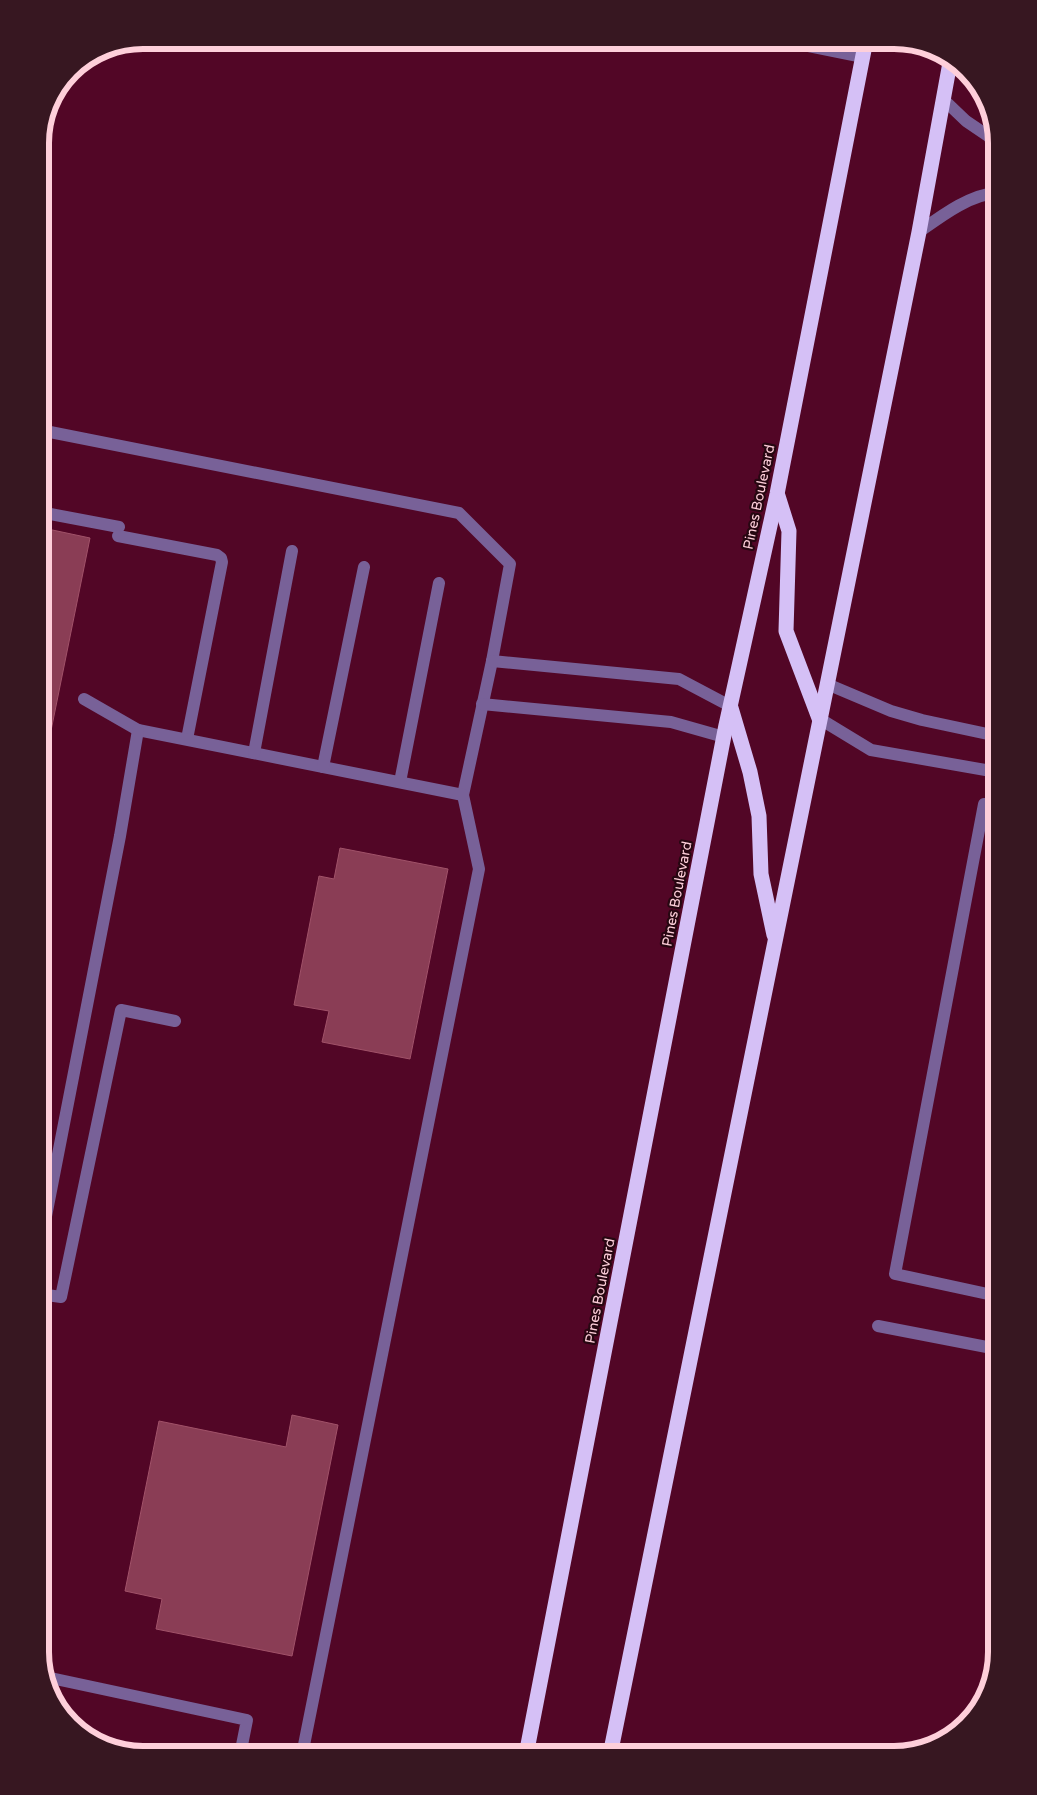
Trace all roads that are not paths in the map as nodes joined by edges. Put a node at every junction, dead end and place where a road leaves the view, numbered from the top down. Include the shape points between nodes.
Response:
1 (823, 49) edge
2 (864, 49) edge
3 (863, 57) junction
4 (950, 68) edge
5 (943, 99) junction
6 (987, 136) edge
7 (988, 195) edge
8 (919, 232) junction
9 (49, 432) edge
10 (777, 494) junction
11 (49, 514) edge
12 (292, 551) dead end
13 (364, 567) dead end
14 (439, 583) dead end
15 (492, 661) junction
16 (826, 684) junction
17 (84, 699) dead end
18 (482, 704) junction
19 (730, 706) junction
20 (820, 719) junction
21 (138, 730) junction
22 (988, 734) edge
23 (724, 737) junction
24 (187, 739) junction
25 (254, 753) junction
26 (324, 767) junction
27 (988, 771) edge
28 (400, 782) junction
29 (463, 794) junction
30 (984, 804) dead end
31 (775, 941) junction
32 (175, 1021) dead end
33 (49, 1201) edge
34 (988, 1294) edge
35 (49, 1295) edge
36 (878, 1326) dead end
37 (988, 1347) edge
38 (53, 1679) edge
39 (242, 1746) edge
40 (304, 1746) edge
41 (528, 1746) edge
42 (612, 1746) edge

1 - 3 lane
2 - 3 highway, Pines Boulevard
3 - 10 highway, Pines Boulevard
4 - 5 highway
5 - 6 lane
5 - 8 highway
7 - 8 lane via 952,209
8 - 16 highway
9 - 15 lane via 459,513 510,564
10 - 19 highway, Pines Boulevard
10 - 20 highway via 789,531 786,631
11 - 24 lane via 221,558
12 - 25 lane
13 - 26 lane
14 - 28 lane
15 - 18 lane
15 - 19 lane via 680,679
16 - 20 highway
16 - 22 lane via 892,711
17 - 21 lane
18 - 23 lane via 671,722
18 - 29 lane
19 - 23 highway, Pines Boulevard
19 - 31 highway via 750,772 759,816 760,874
20 - 27 lane via 871,750
20 - 31 highway
21 - 24 lane
21 - 33 lane
23 - 41 highway, Pines Boulevard
24 - 25 lane
25 - 26 lane
26 - 28 lane
28 - 29 lane
29 - 40 lane via 479,868
30 - 34 lane via 895,1274
31 - 42 highway
32 - 35 lane via 121,1010 61,1297
36 - 37 lane
38 - 39 lane via 247,1720

